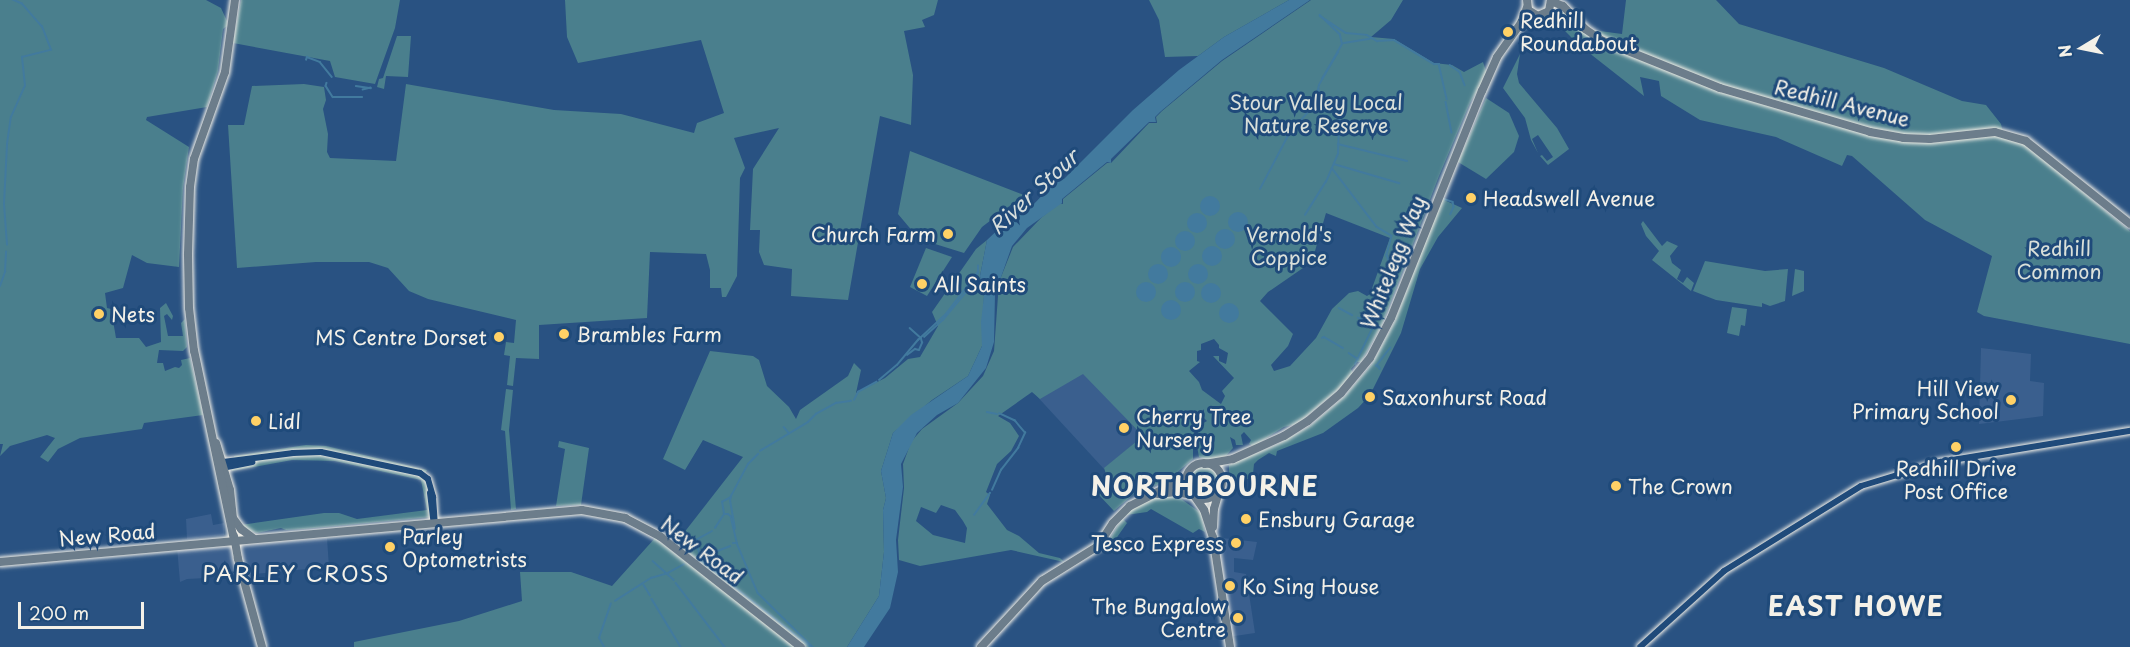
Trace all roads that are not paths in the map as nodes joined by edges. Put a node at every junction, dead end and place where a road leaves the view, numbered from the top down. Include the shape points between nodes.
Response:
1 (235, 0) edge
2 (1551, 0) edge
3 (1527, 4) edge
4 (1549, 11) junction
5 (1570, 14) junction
6 (1536, 16) junction
7 (1521, 24) junction
8 (2130, 224) edge
9 (2130, 431) edge
10 (1233, 459) junction
11 (1205, 464) junction
12 (222, 466) junction
13 (1220, 475) junction
14 (1186, 477) junction
15 (1219, 490) junction
16 (1148, 496) junction
17 (1193, 496) junction
18 (233, 517) junction
19 (434, 521) junction
20 (1213, 537) junction
21 (249, 540) junction
22 (235, 542) junction
23 (238, 559) junction
24 (0, 562) edge
25 (262, 647) edge
26 (801, 647) edge
27 (981, 647) edge
28 (1230, 647) edge
29 (1640, 647) edge

1 - 12 main road via 225,72 194,159 190,194 189,308 194,351 208,424
2 - 4 main road
2 - 5 main road, Redhill Avenue
3 - 6 main road
3 - 7 main road, Whitelegg Way
4 - 5 main road
4 - 6 main road
5 - 8 main road, Redhill Avenue via 1585,29 1624,51 1720,88 1870,132 1930,139 1995,132 2026,141
6 - 7 main road, Whitelegg Way
7 - 10 main road, Whitelegg Way via 1497,57 1391,318 1370,358 1341,393 1308,421
9 - 29 street via 1973,456 1897,473 1851,490 1724,571
10 - 11 main road, Whitelegg Way
10 - 13 main road, Whitelegg Way
11 - 13 main road
11 - 14 main road via 1195,466
12 - 18 main road
12 - 19 street via 293,453 321,453 420,473 428,479
12 - 22 main road
13 - 15 main road
14 - 16 main road
14 - 17 main road
15 - 17 main road via 1210,498
15 - 20 main road
16 - 17 main road via 1176,492
16 - 27 main road via 1120,515 1098,546 1042,581
17 - 20 main road via 1204,510
18 - 21 main road
18 - 22 main road
19 - 21 main road, New Road
19 - 26 main road, New Road via 582,510 625,518 661,537
20 - 28 main road
21 - 22 main road, New Road
21 - 23 main road via 239,549
22 - 23 main road
22 - 24 main road, New Road
23 - 25 main road

